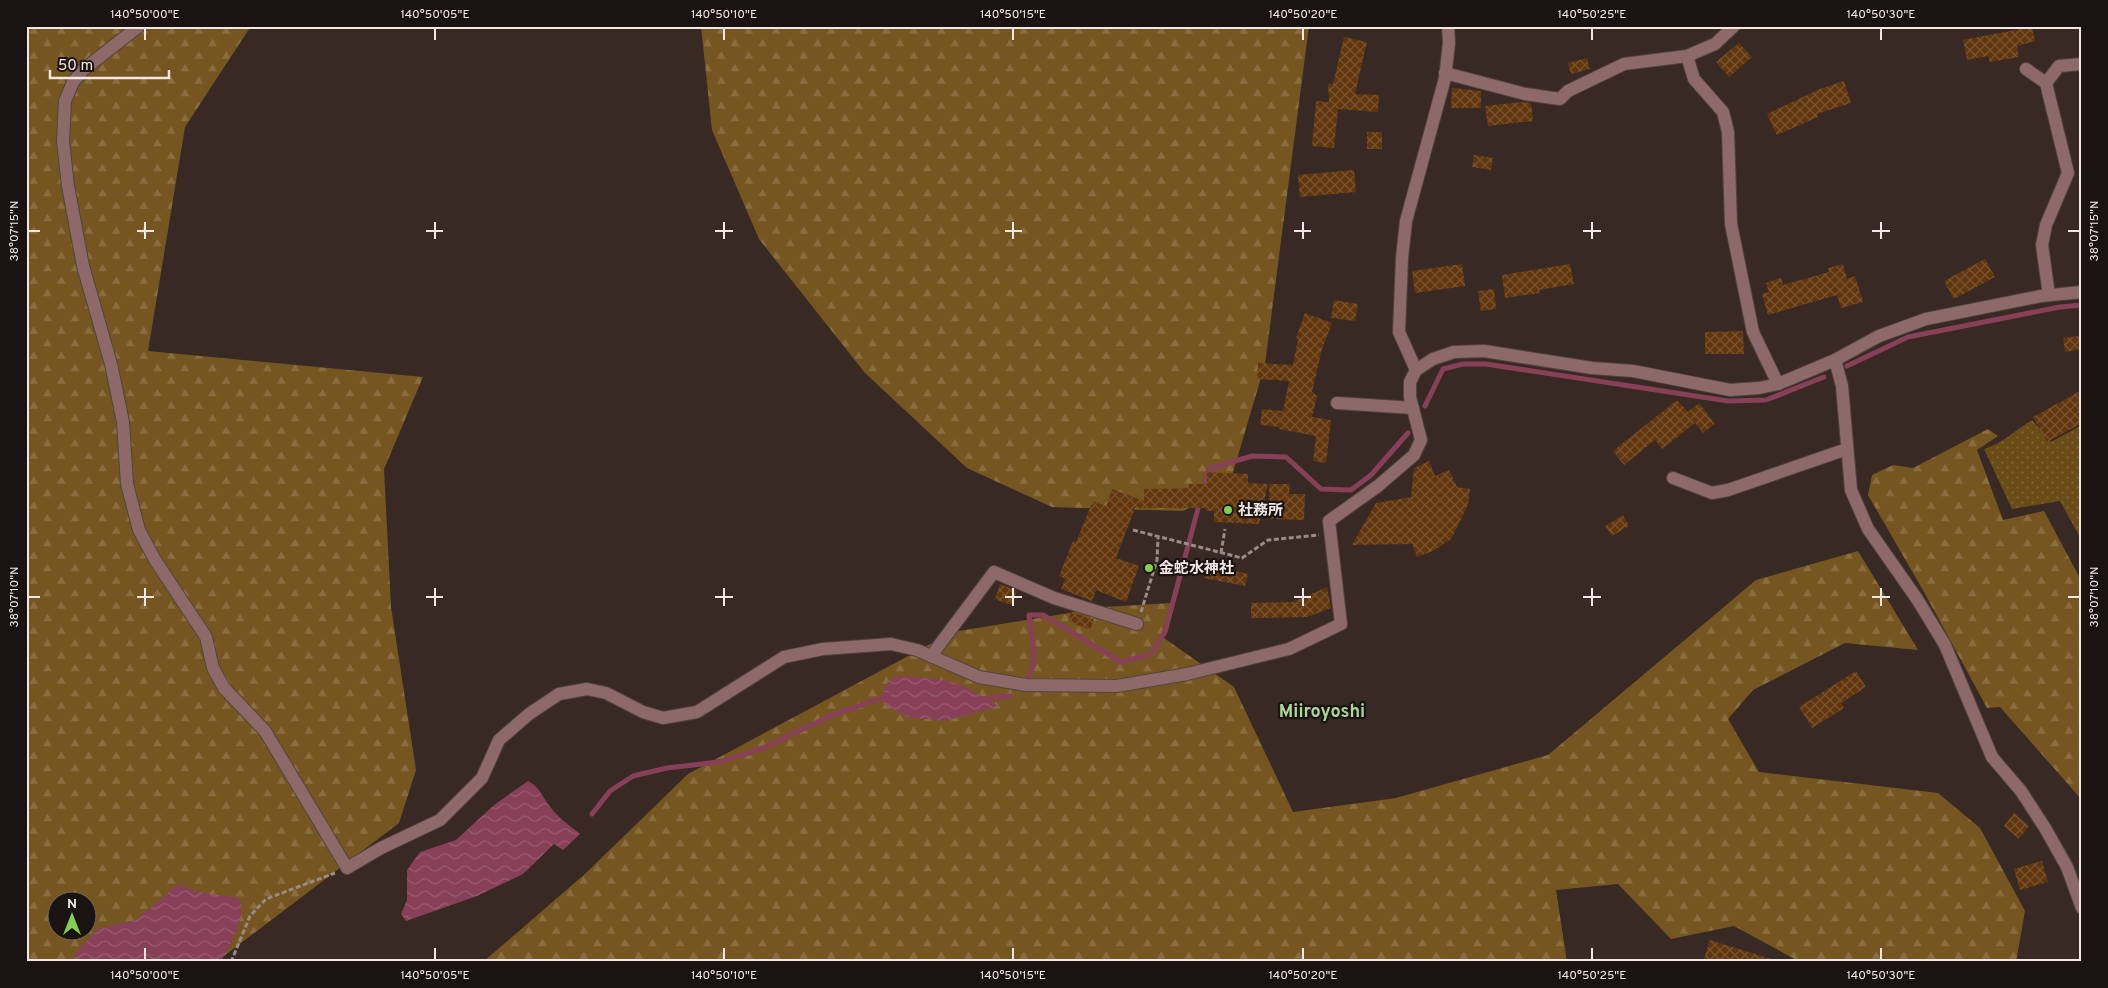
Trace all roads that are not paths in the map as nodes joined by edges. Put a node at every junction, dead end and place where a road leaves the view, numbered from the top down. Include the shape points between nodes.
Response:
1 (139, 26) edge
2 (1448, 26) edge
3 (1734, 26) edge
4 (1686, 56) junction
5 (2082, 64) edge
6 (2026, 69) dead end
7 (1445, 73) junction
8 (2046, 83) junction
9 (2082, 292) edge
10 (2049, 295) junction
11 (1835, 360) junction
12 (1416, 370) junction
13 (1778, 384) junction
14 (1337, 404) dead end
15 (1413, 408) junction
16 (1847, 449) junction
17 (1673, 478) dead end
18 (1137, 624) road end
19 (931, 656) junction
20 (2082, 908) edge

1 - 19 street via 82,70 72,82 65,101 63,141 82,266 111,364 123,422 127,484 139,530 206,637 213,668 224,688 265,731 347,868 440,820 482,778 499,740 558,694 587,689 606,693 643,712 663,718 697,712 784,657 823,649 891,644
2 - 7 street
3 - 4 street via 1715,44
4 - 7 street via 1624,64 1568,91 1560,99 1525,94
4 - 13 street via 1694,79 1723,112 1728,132 1731,224 1753,332
5 - 8 street via 2059,66
6 - 8 street
7 - 12 street via 1406,221 1403,249 1399,332
8 - 10 street via 2068,173 2046,225 2042,245
9 - 10 street
10 - 11 street via 1926,319 1879,336
11 - 13 street
11 - 16 street via 1842,386
12 - 13 street via 1433,359 1454,352 1484,351 1633,371 1730,390
12 - 15 street via 1410,382
14 - 15 street
15 - 19 street via 1421,440 1414,455 1329,521 1340,624 1289,650 1187,674 1117,686 1026,685 979,677
16 - 17 street via 1712,493
16 - 20 street via 1851,490 1868,529 1945,645 1992,757 2021,791 2045,828 2067,866
18 - 19 street via 1054,598 994,572

